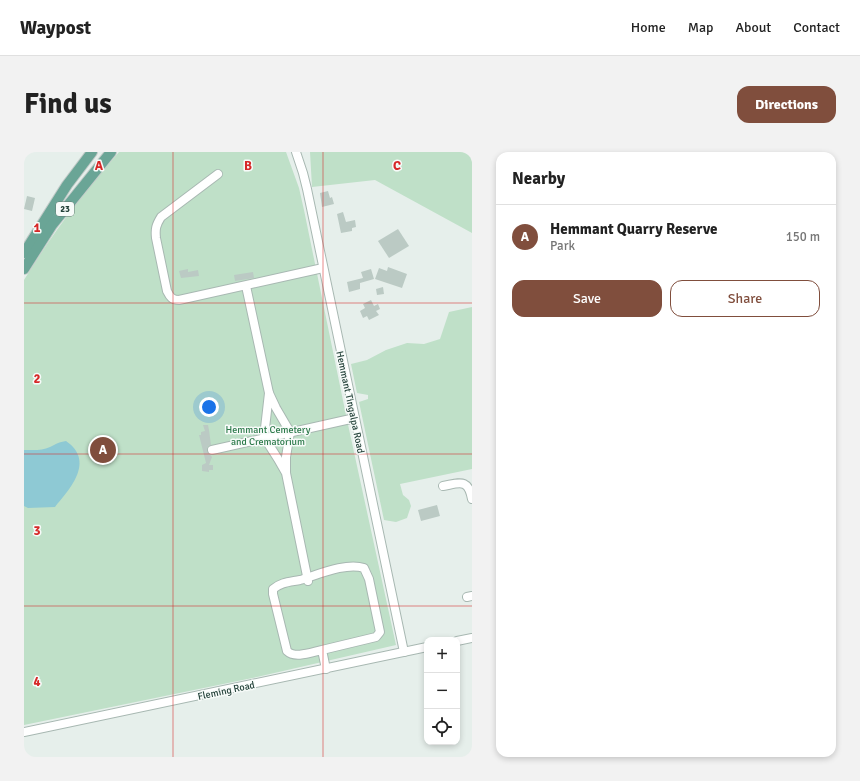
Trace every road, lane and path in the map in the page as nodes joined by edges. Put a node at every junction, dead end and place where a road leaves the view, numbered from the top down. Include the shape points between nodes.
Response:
1 (92, 152) edge
2 (111, 152) edge
3 (296, 152) edge
4 (218, 174) dead end
5 (24, 253) edge
6 (323, 268) junction
7 (24, 269) edge
8 (246, 286) junction
9 (272, 409) junction
10 (355, 418) junction
11 (290, 432) junction
12 (264, 437) junction
13 (212, 450) dead end
14 (282, 458) junction
15 (443, 486) dead end
16 (472, 499) edge
17 (308, 579) junction
18 (472, 638) edge
19 (460, 640) edge
20 (424, 648) edge
21 (322, 650) junction
22 (404, 652) junction
23 (326, 669) junction
24 (24, 732) edge

1 - 5 main road, 23 via 67,185
2 - 7 main road, 23 via 52,225
3 - 6 street, Hemmant Tingalpa Road via 303,173
4 - 8 street via 156,224 156,238 167,291 170,297 179,300
6 - 8 street
6 - 10 street, Hemmant Tingalpa Road
8 - 9 street
9 - 11 street
9 - 12 street
10 - 11 street
10 - 22 street, Hemmant Tingalpa Road
11 - 12 street
11 - 14 street
12 - 13 street
12 - 14 street
14 - 17 street
15 - 16 street via 462,483 467,485
17 - 21 street via 277,586 273,589 273,594 287,651 295,655
17 - 21 street via 344,568 364,568 369,579 380,632 376,637
18 - 19 street
20 - 22 street, Fleming Road
21 - 23 street
22 - 23 street, Fleming Road
23 - 24 street, Fleming Road

